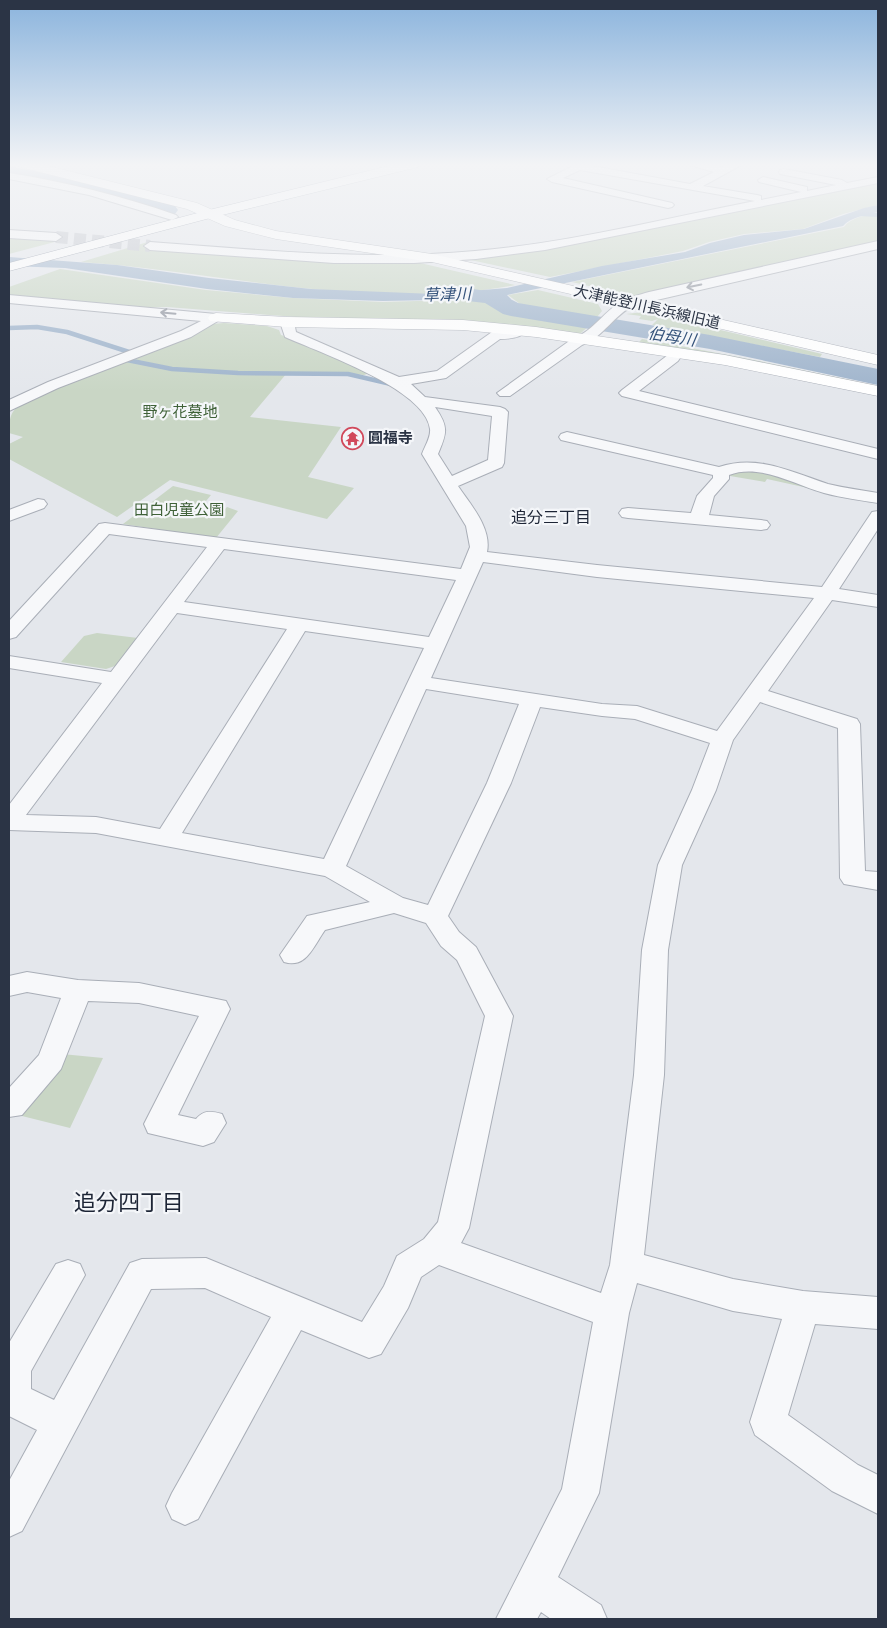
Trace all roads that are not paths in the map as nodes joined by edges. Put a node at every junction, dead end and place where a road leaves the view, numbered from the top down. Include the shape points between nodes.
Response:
1 (53, 240) edge
2 (66, 240) tunnel mouth
3 (123, 240) edge
4 (303, 240) edge
5 (575, 240) edge
6 (61, 241) junction
7 (147, 241) joint
8 (117, 242) junction
9 (878, 245) edge
10 (93, 246) junction
11 (392, 256) junction
12 (432, 258) junction
13 (9, 260) edge
14 (9, 267) edge
15 (9, 277) edge
16 (26, 277) dead end
17 (9, 299) edge
18 (628, 303) junction
19 (611, 305) junction
20 (216, 318) junction
21 (287, 322) junction
22 (521, 330) junction
23 (591, 336) junction
24 (673, 358) dead end
25 (878, 360) edge
26 (397, 382) junction
27 (504, 392) dead end
28 (878, 392) edge
29 (422, 401) junction
30 (9, 406) edge
31 (567, 437) dead end
32 (878, 454) edge
33 (721, 472) junction
34 (448, 484) junction
35 (878, 498) edge
36 (38, 504) dead end
37 (628, 513) dead end
38 (9, 516) edge
39 (878, 516) edge
40 (700, 518) junction
41 (760, 525) dead end
42 (218, 543) junction
43 (477, 556) junction
44 (468, 576) junction
45 (827, 593) junction
46 (878, 601) edge
47 (171, 606) junction
48 (299, 625) junction
49 (9, 633) edge
50 (436, 644) junction
51 (9, 662) edge
52 (116, 679) junction
53 (418, 682) junction
54 (754, 694) junction
55 (532, 699) junction
56 (722, 740) junction
57 (9, 822) edge
58 (167, 837) junction
59 (332, 869) junction
60 (878, 881) edge
61 (394, 904) junction
62 (435, 916) junction
63 (293, 955) dead end
64 (9, 986) edge
65 (78, 990) junction
66 (9, 1105) edge
67 (211, 1123) dead end
68 (436, 1249) junction
69 (626, 1265) junction
70 (68, 1275) dead end
71 (803, 1307) junction
72 (293, 1311) junction
73 (612, 1313) junction
74 (878, 1313) edge
75 (61, 1422) junction
76 (878, 1495) edge
77 (185, 1506) dead end
78 (9, 1518) edge
79 (534, 1585) junction
80 (516, 1619) edge
81 (587, 1619) edge

1 - 6 street
2 - 6 main road
3 - 8 main road
4 - 11 main road, 大津能登川長浜線旧道
5 - 12 street
6 - 13 main road
7 - 8 main road
7 - 11 street via 295,257
8 - 10 main road
8 - 16 main road
9 -> 18 street
10 - 14 main road
10 - 15 main road
11 - 12 main road, 大津能登川長浜線旧道
12 - 19 main road, 大津能登川長浜線旧道
20 -> 17 street
18 - 19 main road, 大津能登川長浜線旧道
18 - 25 main road, 大津能登川長浜線旧道
19 - 23 street
20 - 21 main road
20 - 30 street via 186,334
21 - 22 main road
21 - 26 street via 290,334
22 - 23 main road
22 - 26 street via 497,335 441,375
23 - 27 street via 577,342
23 - 28 main road
24 - 32 street via 627,393
26 - 29 street
29 - 34 street via 438,426 430,454
29 - 34 street via 500,412 496,463
31 - 33 street
33 - 35 street via 750,465 828,489
33 - 40 street via 721,479 705,494
34 - 43 street via 475,526 479,547
36 - 38 street
37 - 40 street
39 - 45 street
40 - 41 street
42 - 44 street
42 - 47 street
42 - 49 street via 105,528
43 - 44 street
43 - 45 street
44 - 50 street
45 - 46 street
45 - 54 street
47 - 48 street
47 - 52 street
48 - 50 street
48 - 58 street
50 - 53 street
51 - 52 street
52 - 57 street
53 - 55 street
53 - 59 street
54 - 56 street
54 - 60 street via 849,724 853,878
55 - 56 street via 637,713
55 - 62 street via 500,783
56 - 69 street via 704,790 670,865 655,950 650,1075
57 - 58 street via 96,825
58 - 59 street
59 - 61 street
61 - 62 street
61 - 63 street via 316,923
62 - 68 street via 450,939 467,954 499,1016 453,1228
64 - 65 street via 27,982
65 - 66 street via 51,1060
65 - 67 street via 139,993 216,1009 159,1124 203,1134
68 - 72 street via 409,1267 396,1297 368,1342
68 - 73 street
69 - 71 street via 733,1295
69 - 73 street
70 - 75 street via 13,1368 13,1400
71 - 74 street
71 - 76 street via 768,1422 845,1478
72 - 75 street via 206,1273 142,1274
72 - 77 street
73 - 79 street via 580,1493
75 - 78 street
79 - 80 street
79 - 81 street

